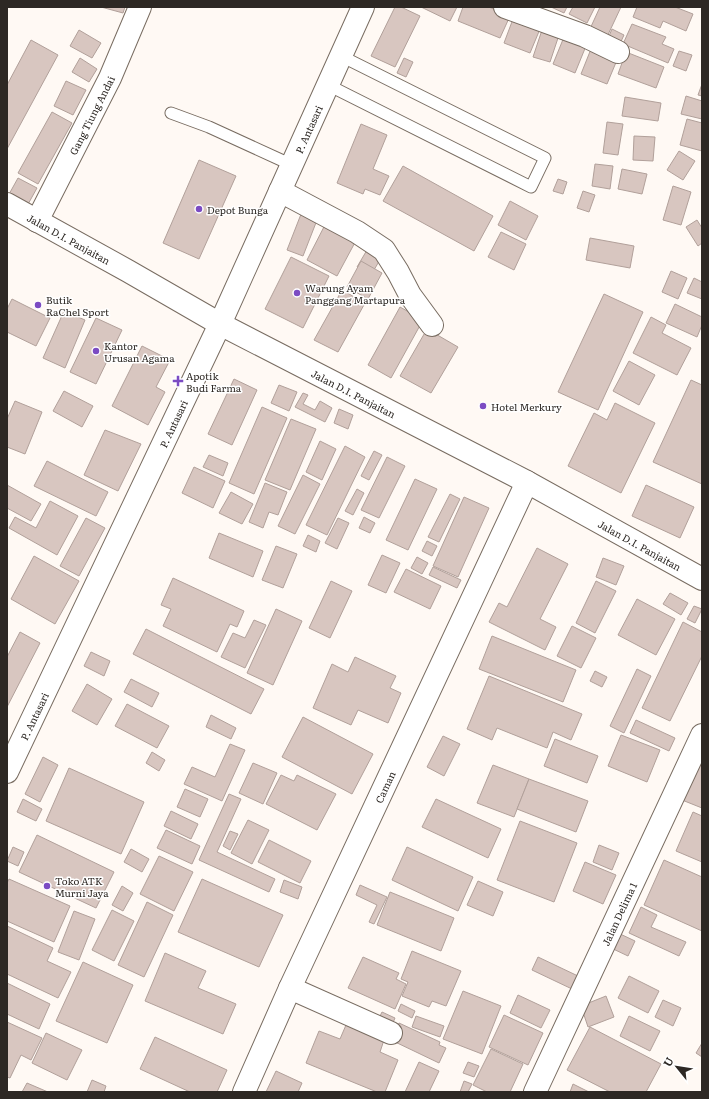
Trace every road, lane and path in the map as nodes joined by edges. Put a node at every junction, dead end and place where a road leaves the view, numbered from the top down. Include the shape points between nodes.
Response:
1 (140, 7) edge
2 (363, 7) edge
3 (505, 7) edge
4 (618, 52) dead end
5 (341, 56) junction
6 (328, 85) junction
7 (171, 113) dead end
8 (292, 165) junction
9 (280, 191) junction
10 (7, 204) edge
11 (37, 221) junction
12 (220, 324) junction
13 (432, 325) dead end
14 (526, 482) junction
15 (702, 579) edge
16 (702, 735) edge
17 (7, 772) edge
18 (290, 988) junction
19 (391, 1033) dead end
20 (244, 1092) edge
21 (535, 1092) edge

1 - 11 street, Gang Tiung Andai via 110,78
2 - 5 street, P. Antasari
3 - 4 street via 572,31
5 - 6 street, P. Antasari
5 - 6 lane via 545,158 531,187
6 - 8 street, P. Antasari
7 - 8 lane via 209,127
8 - 9 street, P. Antasari
9 - 12 street, P. Antasari
9 - 13 street via 357,232 384,250 410,295
10 - 11 street, Jalan D.I. Panjaitan
11 - 12 street, Jalan D.I. Panjaitan
12 - 14 street, Jalan D.I. Panjaitan
12 - 17 street, P. Antasari
14 - 15 street, Jalan D.I. Panjaitan
14 - 18 street, Caman
16 - 21 street, Jalan Delima 1
18 - 19 street
18 - 20 street, Caman

